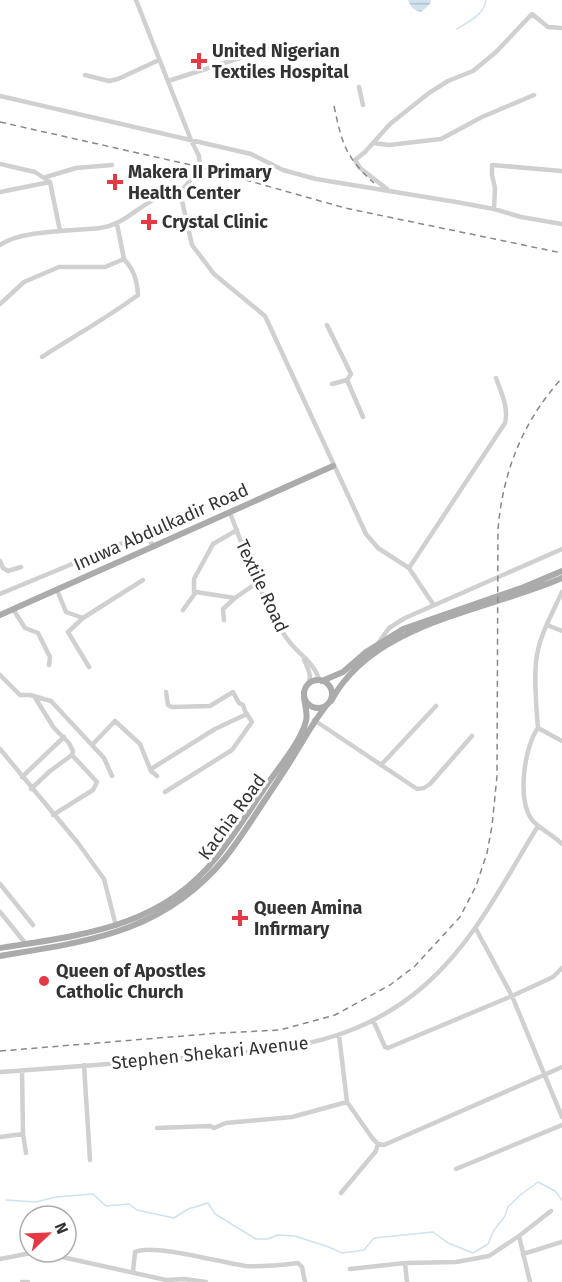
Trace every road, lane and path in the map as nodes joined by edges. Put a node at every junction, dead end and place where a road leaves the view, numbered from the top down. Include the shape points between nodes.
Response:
1 (136, 0) edge
2 (562, 28) edge
3 (288, 43) dead end
4 (159, 60) junction
5 (85, 75) dead end
6 (168, 81) junction
7 (359, 87) dead end
8 (534, 95) dead end
9 (0, 96) edge
10 (363, 105) dead end
11 (191, 140) junction
12 (373, 143) junction
13 (0, 164) edge
14 (112, 165) dead end
15 (562, 171) edge
16 (46, 177) junction
17 (51, 182) junction
18 (389, 191) junction
19 (0, 192) edge
20 (180, 192) junction
21 (494, 209) junction
22 (117, 224) junction
23 (562, 224) edge
24 (60, 231) junction
25 (0, 245) edge
26 (124, 259) junction
27 (0, 304) edge
28 (327, 325) dead end
29 (42, 357) dead end
30 (496, 378) dead end
31 (347, 380) junction
32 (332, 384) dead end
33 (363, 417) dead end
34 (333, 466) junction
35 (230, 513) junction
36 (237, 530) junction
37 (154, 547) junction
38 (562, 549) edge
39 (0, 561) edge
40 (21, 567) dead end
41 (409, 568) junction
42 (562, 571) edge
43 (143, 580) dead end
44 (561, 580) edge
45 (258, 582) junction
46 (57, 590) junction
47 (562, 592) edge
48 (194, 593) junction
49 (0, 594) edge
50 (503, 597) junction
51 (235, 598) junction
52 (491, 601) junction
53 (433, 604) junction
54 (13, 609) junction
55 (183, 610) dead end
56 (0, 615) edge
57 (83, 618) junction
58 (224, 620) dead end
59 (548, 625) junction
60 (562, 632) edge
61 (378, 644) junction
62 (301, 656) junction
63 (49, 665) dead end
64 (89, 667) dead end
65 (0, 675) edge
66 (321, 680) junction
67 (307, 685) junction
68 (166, 692) dead end
69 (34, 696) junction
70 (304, 698) junction
71 (328, 704) junction
72 (436, 706) dead end
73 (247, 714) junction
74 (314, 720) junction
75 (538, 728) junction
76 (472, 736) dead end
77 (64, 737) junction
78 (562, 741) edge
79 (92, 745) junction
80 (0, 749) edge
81 (72, 755) junction
82 (381, 765) junction
83 (151, 769) junction
84 (112, 776) dead end
85 (157, 776) dead end
86 (22, 777) junction
87 (32, 789) junction
88 (165, 792) dead end
89 (53, 815) junction
90 (538, 826) junction
91 (562, 844) edge
92 (0, 884) edge
93 (0, 912) edge
94 (33, 925) dead end
95 (116, 926) junction
96 (476, 929) junction
97 (26, 944) junction
98 (0, 948) edge
99 (0, 956) edge
100 (562, 968) edge
101 (512, 996) junction
102 (373, 1020) junction
103 (339, 1035) junction
104 (84, 1065) junction
105 (562, 1067) edge
106 (22, 1071) junction
107 (0, 1072) edge
108 (546, 1075) junction
109 (347, 1102) junction
110 (562, 1117) edge
111 (562, 1125) edge
112 (158, 1128) dead end
113 (23, 1134) junction
114 (0, 1137) edge
115 (378, 1144) junction
116 (26, 1153) dead end
117 (90, 1160) dead end
118 (456, 1169) dead end
119 (341, 1193) dead end
120 (551, 1211) dead end
121 (519, 1236) junction
122 (562, 1242) edge
123 (523, 1254) junction
124 (0, 1259) edge
125 (405, 1263) junction
126 (350, 1269) dead end
127 (133, 1272) junction
128 (168, 1281) edge
129 (22, 1282) edge
130 (28, 1282) edge
131 (206, 1282) edge
132 (305, 1282) edge
133 (407, 1282) edge
134 (531, 1282) edge

1 - 4 street
2 - 12 street via 548,27 532,14 473,71 429,93
3 - 6 street
4 - 5 street via 109,81
4 - 6 street
6 - 11 street
7 - 10 street
8 - 12 street via 441,139
9 - 11 street
11 - 18 street via 251,154 283,170 316,179
11 - 20 street via 200,167
12 - 18 street via 356,163
13 - 16 street
14 - 16 street via 76,168
15 - 21 street via 492,165
16 - 17 street
17 - 19 street
17 - 24 street
18 - 21 street
20 - 22 street via 158,198
20 - 34 street via 192,245 214,274 265,316
21 - 23 street
22 - 24 street
22 - 26 street
24 - 25 street via 10,239
26 - 27 street via 105,267 59,267 24,282
26 - 29 street via 132,267 138,295
28 - 31 street via 348,365 351,374
30 - 41 street via 504,400 505,423
31 - 32 street
31 - 33 street
34 - 35 main road, Inuwa Abdulkadir Road
34 - 41 street via 372,542
35 - 36 street, Textile Road
35 - 37 main road, Inuwa Abdulkadir Road
36 - 45 street, Textile Road
36 - 48 street via 213,544 194,579
37 - 46 main road, Inuwa Abdulkadir Road
37 - 49 street via 142,535
38 - 53 street
39 - 40 street via 8,571
41 - 53 street
42 - 50 main road
43 - 57 street
44 - 50 main road
45 - 51 street
45 - 62 street, Textile Road via 285,636
46 - 54 main road, Inuwa Abdulkadir Road
46 - 57 street via 66,612
47 - 59 street
48 - 51 street
48 - 55 street
50 - 52 main road
51 - 58 street via 223,609
52 - 61 main road via 411,625
52 - 71 main road, Kachia Road via 388,644 350,674
53 - 61 street via 395,623
54 - 56 main road, Inuwa Abdulkadir Road
54 - 63 street via 25,628 38,633 50,657
57 - 64 street via 68,634
59 - 60 street
59 - 75 street via 536,661
61 - 66 main road via 343,672
62 - 66 street, Textile Road
62 - 67 street, Textile Road via 310,674
65 - 69 street via 20,694
66 - 67 main road
66 - 71 main road via 331,689
67 - 70 main road
68 - 73 street via 172,707 210,706 233,692
69 - 77 street
69 - 79 street via 51,700
70 - 71 main road via 313,708
70 - 95 main road, Kachia Road via 307,717 303,729 217,857 176,895
71 - 74 main road, Kachia Road
72 - 82 street
73 - 83 street
73 - 88 street via 252,722 231,750
74 - 82 street
74 - 99 main road, Kachia Road via 232,849 183,897 127,929
75 - 78 street
75 - 90 street via 528,744 525,769 528,813
76 - 82 street via 424,788 417,789
77 - 81 street
77 - 86 street
79 - 83 street via 115,721 140,744
79 - 84 street via 104,758
80 - 86 street
81 - 87 street
81 - 89 street via 97,782 93,790
83 - 85 street
86 - 87 street
87 - 89 street
89 - 95 street via 104,879
90 - 91 street
90 - 96 street, Stephen Shekari Avenue
92 - 94 street
93 - 97 street
95 - 97 main road, Kachia Road
96 - 101 street
96 - 102 street, Stephen Shekari Avenue via 426,984
97 - 98 main road, Kachia Road
100 - 101 street via 553,977
101 - 102 street via 388,1048
101 - 108 street
102 - 103 street, Stephen Shekari Avenue
103 - 104 street, Stephen Shekari Avenue via 288,1048
103 - 109 street
104 - 106 street, Stephen Shekari Avenue
104 - 117 street
105 - 108 street
106 - 107 street, Stephen Shekari Avenue
106 - 113 street
108 - 110 street
108 - 115 street via 384,1145
109 - 112 street via 292,1117 225,1123 214,1128
109 - 115 street
111 - 118 street
113 - 114 street
113 - 116 street
115 - 119 street
120 - 121 street
121 - 123 street
121 - 125 street via 481,1258
122 - 123 street
123 - 134 street
124 - 127 street via 31,1253 53,1255
125 - 126 street
125 - 133 street
127 - 128 street
127 - 132 street via 135,1252 140,1249 246,1266 298,1263 302,1265
128 - 131 street
129 - 130 street

